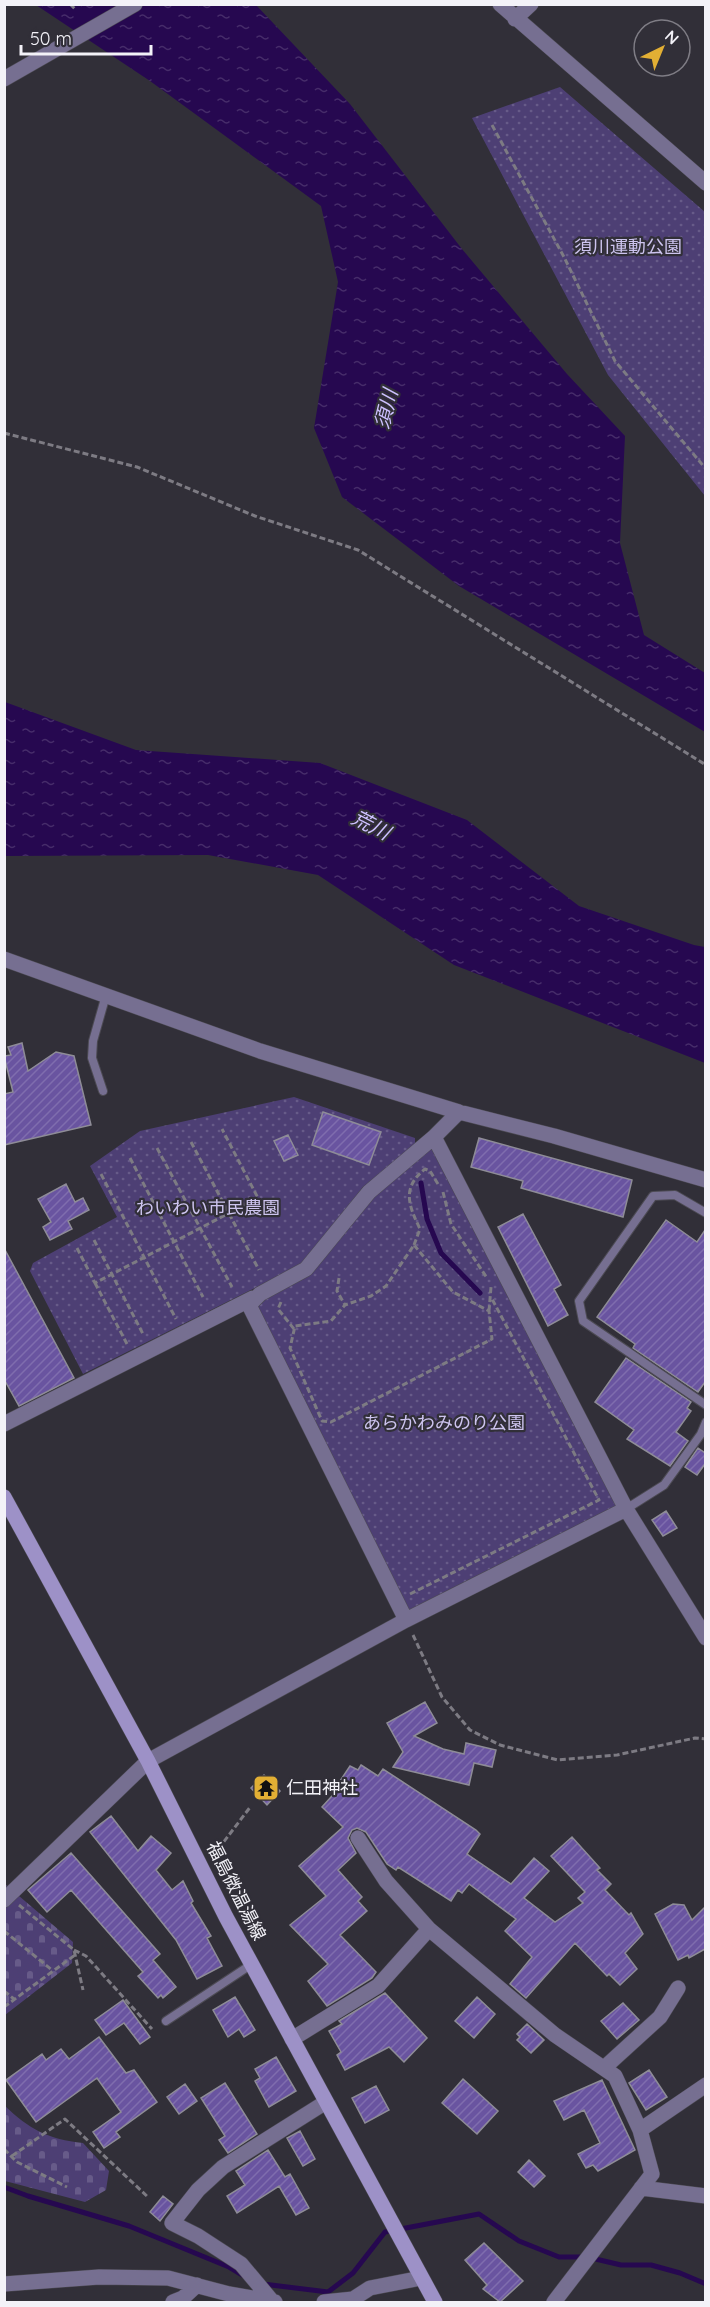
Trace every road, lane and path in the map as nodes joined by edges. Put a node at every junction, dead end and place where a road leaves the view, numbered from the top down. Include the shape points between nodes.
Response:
1 (69, 4) edge
2 (135, 4) edge
3 (500, 4) edge
4 (531, 4) edge
5 (76, 10) dead end
6 (515, 19) junction
7 (4, 79) edge
8 (492, 125) dead end
9 (705, 183) edge
10 (4, 433) edge
11 (705, 469) edge
12 (705, 765) edge
13 (4, 959) edge
14 (106, 995) junction
15 (103, 1091) dead end
16 (459, 1112) junction
17 (222, 1129) dead end
18 (434, 1137) junction
19 (191, 1142) dead end
20 (157, 1148) dead end
21 (130, 1158) dead end
22 (101, 1174) dead end
23 (705, 1180) edge
24 (705, 1214) edge
25 (94, 1240) dead end
26 (414, 1245) junction
27 (77, 1248) dead end
28 (259, 1270) dead end
29 (339, 1278) dead end
30 (95, 1283) junction
31 (232, 1287) dead end
32 (273, 1287) junction
33 (203, 1297) dead end
34 (491, 1297) junction
35 (253, 1298) junction
36 (345, 1305) junction
37 (489, 1311) junction
38 (176, 1318) dead end
39 (294, 1329) junction
40 (143, 1334) dead end
41 (127, 1344) dead end
42 (705, 1405) edge
43 (322, 1421) junction
44 (705, 1422) edge
45 (4, 1424) edge
46 (327, 1431) dead end
47 (703, 1436) edge
48 (4, 1497) edge
49 (627, 1509) junction
50 (405, 1584) dead end
51 (406, 1620) junction
52 (705, 1638) edge
53 (705, 1739) edge
54 (148, 1761) junction
55 (251, 1806) dead end
56 (358, 1838) dead end
57 (202, 1869) junction
58 (7, 1898) edge
59 (429, 1929) junction
60 (4, 1931) edge
61 (74, 1950) junction
62 (75, 1955) junction
63 (252, 1964) junction
64 (52, 1970) junction
65 (678, 1988) dead end
66 (83, 1990) dead end
67 (4, 1991) edge
68 (14, 2000) junction
69 (4, 2007) edge
70 (166, 2021) dead end
71 (153, 2029) dead end
72 (292, 2039) junction
73 (604, 2068) junction
74 (705, 2085) edge
75 (326, 2102) junction
76 (640, 2130) junction
77 (4, 2149) edge
78 (12, 2156) junction
79 (67, 2187) dead end
80 (641, 2188) junction
81 (705, 2196) edge
82 (149, 2198) dead end
83 (421, 2278) junction
84 (4, 2284) edge
85 (197, 2285) junction
86 (173, 2302) edge
87 (276, 2302) edge
88 (324, 2302) edge
89 (435, 2302) edge
90 (554, 2302) edge

1 - 5 path
2 - 7 street
3 - 6 street
4 - 6 street
6 - 9 street
8 - 11 path via 615,361
10 - 12 path via 137,466 255,516 358,550
13 - 14 street
14 - 15 lane via 92,1058
14 - 16 street via 260,1051
16 - 18 street
16 - 23 street
17 - 30 path via 258,1198
18 - 32 street via 369,1192 306,1269
18 - 49 street
19 - 28 path
20 - 31 path
21 - 33 path
22 - 38 path
24 - 42 lane via 675,1195 653,1196 579,1301 583,1321
25 - 40 path
26 - 34 path via 420,1228 408,1204 415,1177 424,1169 430,1171 440,1187 451,1224 489,1281
26 - 36 path via 386,1286
26 - 37 path via 453,1292
27 - 30 path
29 - 36 path via 338,1291
30 - 41 path
32 - 35 street
32 - 39 path via 281,1301 281,1316
34 - 37 path
34 - 50 path via 600,1500 410,1595
35 - 45 street
35 - 51 street via 249,1305 257,1324
36 - 39 path via 331,1321
37 - 43 path via 492,1340 331,1422
39 - 43 path via 290,1348
43 - 46 path
44 - 47 lane
47 - 49 lane via 664,1485
48 - 54 main road, 福島微温湯線
49 - 51 street
49 - 52 street
51 - 53 path via 442,1697 470,1730 500,1744 558,1760 617,1755
51 - 54 street
54 - 57 main road, 福島微温湯線
54 - 58 street
55 - 57 path
56 - 59 street via 386,1881
57 - 63 main road, 福島微温湯線
58 - 61 path
59 - 72 street via 378,1986
59 - 73 street via 555,2036
60 - 64 path
61 - 62 path
61 - 71 path via 86,1956
62 - 64 path
62 - 66 path
63 - 70 lane
63 - 72 main road, 福島微温湯線
64 - 68 path
65 - 73 street via 660,2018
67 - 68 path
68 - 69 path
72 - 75 main road, 福島微温湯線
73 - 76 street via 615,2076
74 - 76 street
75 - 83 main road, 福島微温湯線
75 - 87 street via 223,2167 172,2223 241,2264
76 - 80 street via 652,2174
77 - 78 path
78 - 79 path
78 - 82 path via 65,2119
80 - 81 street
80 - 90 street
83 - 88 street via 370,2288 353,2299
83 - 89 main road, 福島微温湯線
84 - 85 street via 99,2277 168,2278
85 - 86 street
85 - 87 street

